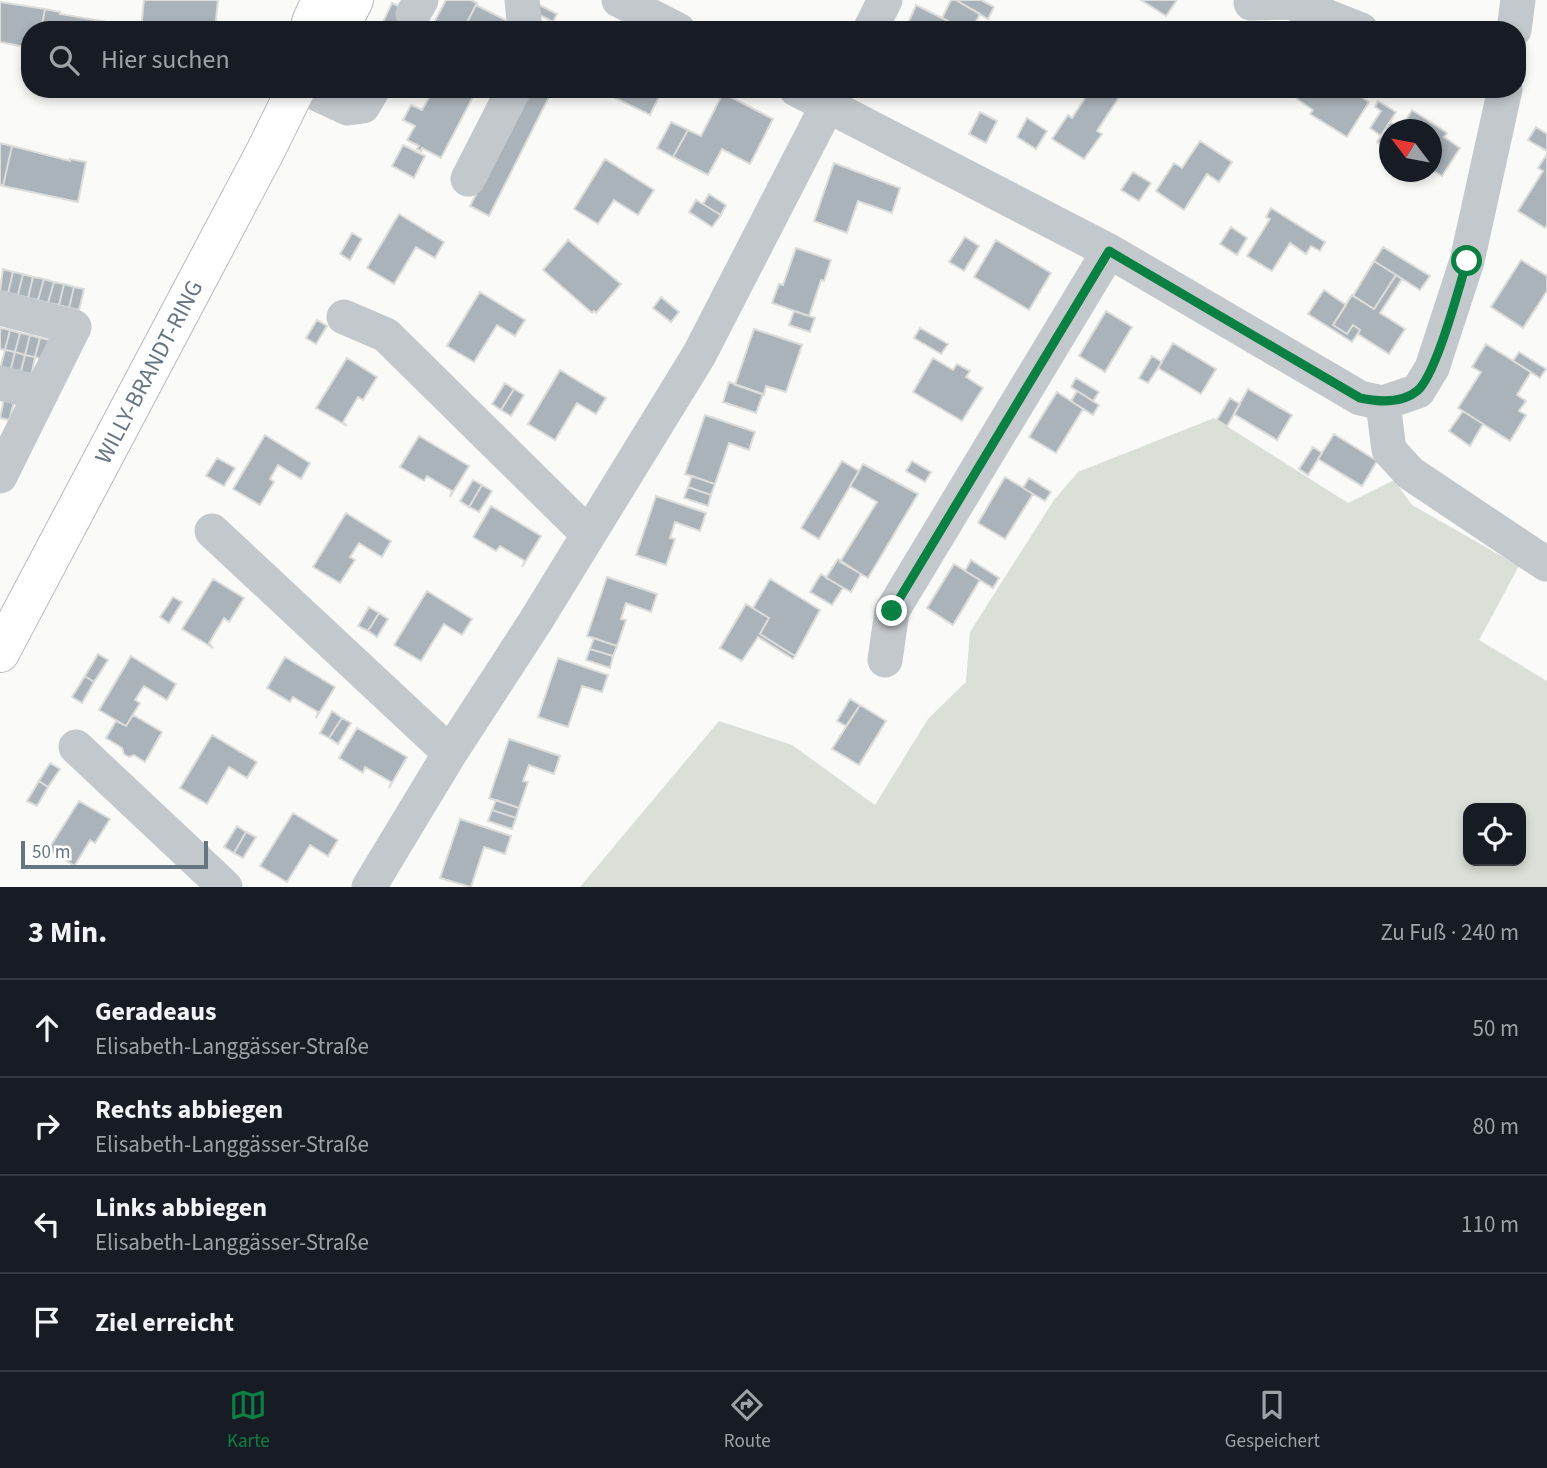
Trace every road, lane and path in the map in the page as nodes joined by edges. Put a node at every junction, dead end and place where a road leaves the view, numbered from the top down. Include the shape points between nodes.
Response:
1 (321, 0) edge
2 (354, 0) edge
3 (522, 0) edge
4 (619, 0) edge
5 (885, 0) edge
6 (1518, 0) edge
7 (1251, 3) dead end
8 (312, 21) edge
9 (344, 21) edge
10 (524, 21) edge
11 (660, 21) edge
12 (874, 21) edge
13 (1338, 21) edge
14 (1515, 21) edge
15 (292, 98) edge
16 (326, 98) edge
17 (368, 98) edge
18 (509, 98) edge
19 (830, 98) edge
20 (833, 98) edge
21 (1503, 98) edge
22 (468, 179) dead end
23 (1109, 251) junction
24 (0, 308) edge
25 (344, 317) dead end
26 (0, 383) edge
27 (41, 393) junction
28 (1384, 403) junction
29 (4, 461) edge
30 (212, 530) dead end
31 (588, 534) junction
32 (1546, 564) edge
33 (0, 653) edge
34 (885, 660) dead end
35 (76, 747) dead end
36 (450, 752) junction
37 (225, 887) edge
38 (369, 887) edge

1 - 8 main road
2 - 9 main road
3 - 10 street
4 - 11 street
5 - 12 street
6 - 14 street
7 - 13 street via 1290,2
15 - 33 main road, WILLY-BRANDT-RING
16 - 17 street via 348,108 363,106
18 - 22 street
19 - 31 street via 699,355
20 - 23 street
21 - 28 street via 1467,261 1432,368 1418,391
23 - 28 street via 1360,398
23 - 34 street via 892,611
24 - 27 street via 74,327
25 - 31 street via 386,335
26 - 27 street
27 - 29 street
28 - 32 street via 1389,450 1410,473
30 - 36 street
31 - 36 street
35 - 37 street
36 - 38 street

